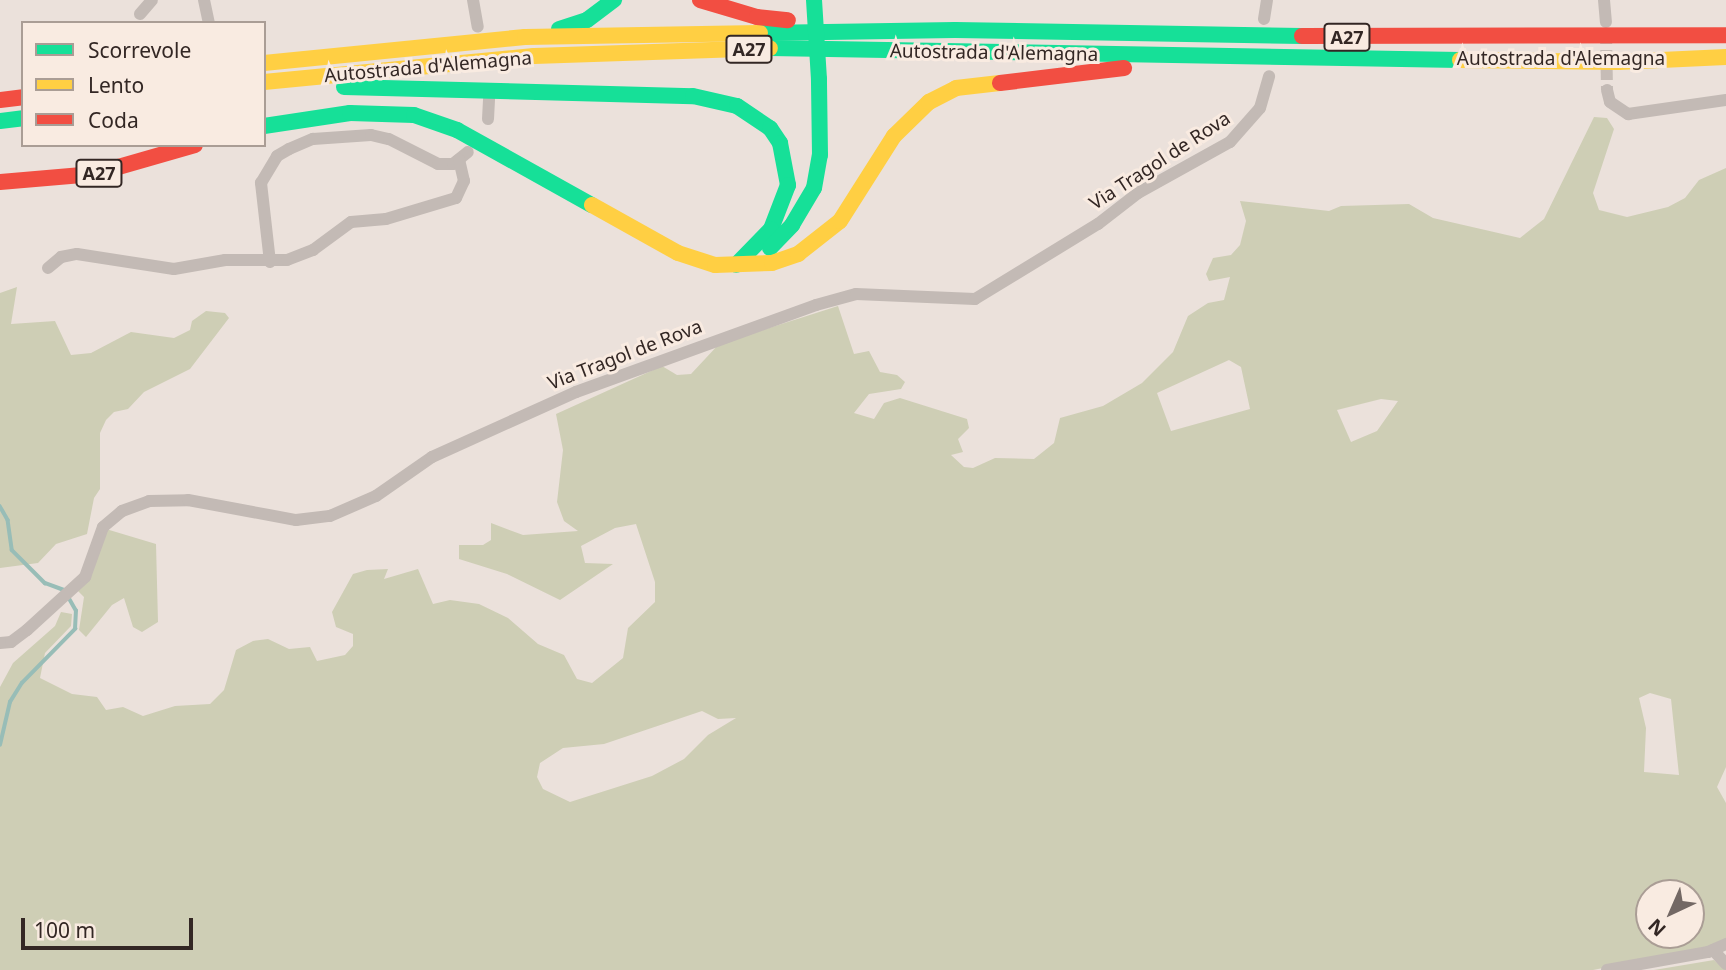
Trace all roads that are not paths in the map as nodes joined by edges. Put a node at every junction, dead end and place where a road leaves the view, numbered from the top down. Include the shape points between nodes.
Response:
1 (152, 0) edge
2 (204, 0) edge
3 (473, 0) edge
4 (614, 0) edge
5 (700, 0) edge
6 (814, 0) edge
7 (1266, 0) edge
8 (1604, 0) edge
9 (140, 14) dead end
10 (1264, 19) dead end
11 (209, 21) edge
12 (1606, 22) tunnel mouth
13 (478, 27) dead end
14 (955, 30) junction
15 (1726, 35) edge
16 (525, 37) junction
17 (1726, 57) edge
18 (1235, 58) junction
19 (266, 63) edge
20 (1269, 76) dead end
21 (266, 84) edge
22 (266, 84) edge
23 (1607, 90) tunnel mouth
24 (21, 97) edge
25 (489, 99) dead end
26 (0, 100) edge
27 (1726, 100) edge
28 (21, 118) edge
29 (488, 119) dead end
30 (0, 121) edge
31 (266, 126) edge
32 (188, 147) edge
33 (0, 182) edge
34 (271, 262) junction
35 (736, 265) junction
36 (48, 268) dead end
37 (0, 643) edge
38 (1726, 944) edge
39 (1713, 950) junction
40 (1726, 964) edge
41 (1607, 970) edge

1 - 9 street
2 - 11 street
3 - 13 street
4 - 16 highway, A27 via 574,26
5 - 14 highway, A27 via 757,17 890,22
6 - 35 highway, bridge via 821,155 814,188 777,241
7 - 10 street
8 - 12 street
14 - 15 highway, Autostrada d'Alemagna / A27 via 1472,39
14 - 16 highway, Autostrada d'Alemagna / A27
16 - 19 highway, Autostrada d'Alemagna / A27
17 - 18 highway, Autostrada d'Alemagna / A27 via 1618,62
18 - 21 highway, Autostrada d'Alemagna / A27 via 783,48 534,56
18 - 35 highway, A27 via 956,88 929,102 894,136 858,197 822,239 772,263
20 - 37 street, Via Tragol de Rova via 1260,108 1230,142 1138,193 1098,224 975,299 856,295 816,305 576,392 432,457 376,496 330,516 296,520 188,500 149,502 122,510 103,527 85,577 27,630 11,642
22 - 35 highway, A27 via 693,96 737,106 770,128 780,143 788,177 771,229
23 - 27 street via 1610,102 1628,114
24 - 26 highway
25 - 29 street
28 - 30 highway
31 - 35 highway, A27 via 350,113 414,115 457,131 678,253 715,265
32 - 33 highway, A27 via 94,174
34 - 34 street via 261,183 277,156 300,143 371,135 438,164 464,156 464,181 456,198 386,219 351,222 313,250
34 - 36 street via 225,260 174,269 77,254 61,257
38 - 39 street
39 - 40 street
39 - 41 street

